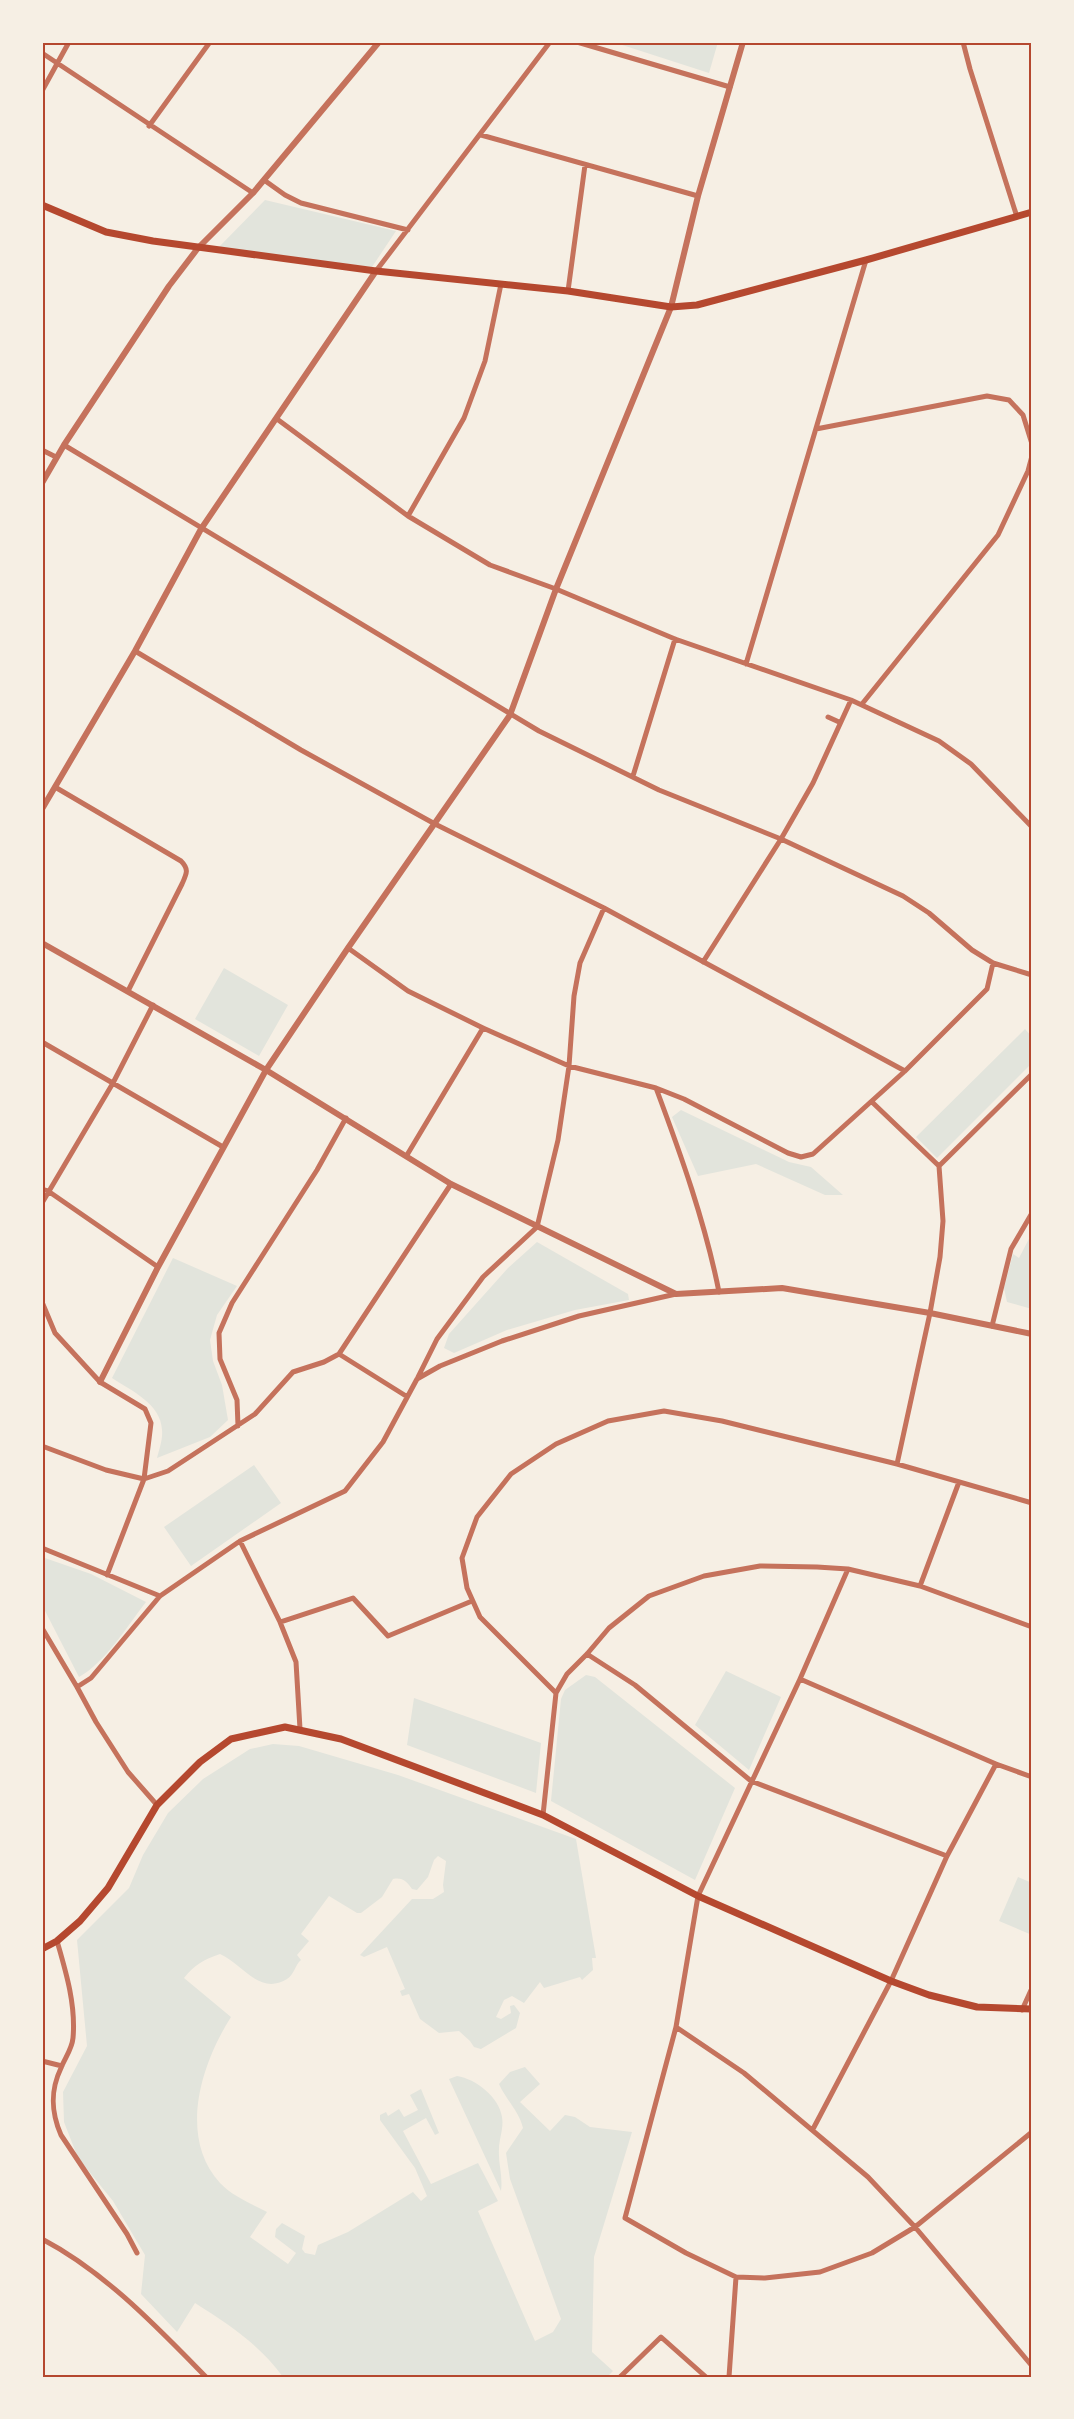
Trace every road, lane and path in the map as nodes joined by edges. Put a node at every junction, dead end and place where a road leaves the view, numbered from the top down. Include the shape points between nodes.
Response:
1 (69, 42) edge
2 (210, 42) edge
3 (380, 42) edge
4 (550, 42) edge
5 (577, 42) edge
6 (743, 42) edge
7 (963, 42) edge
8 (42, 53) edge
9 (57, 61) junction
10 (730, 87) junction
11 (42, 91) edge
12 (149, 126) junction
13 (481, 135) junction
14 (585, 165) junction
15 (264, 180) junction
16 (253, 193) junction
17 (698, 196) junction
18 (42, 204) edge
19 (1032, 212) edge
20 (1017, 217) junction
21 (408, 230) junction
22 (198, 248) junction
23 (866, 260) junction
24 (376, 271) junction
25 (501, 284) junction
26 (568, 291) junction
27 (671, 307) junction
28 (277, 420) junction
29 (816, 429) junction
30 (1032, 444) edge
31 (64, 445) junction
32 (42, 450) edge
33 (1032, 456) edge
34 (56, 457) junction
35 (42, 483) edge
36 (408, 516) junction
37 (201, 529) junction
38 (556, 589) junction
39 (675, 639) junction
40 (135, 651) junction
41 (746, 664) junction
42 (851, 699) junction
43 (862, 704) junction
44 (510, 715) junction
45 (828, 717) dead end
46 (839, 722) junction
47 (633, 776) junction
48 (55, 787) junction
49 (42, 809) edge
50 (435, 824) junction
51 (1032, 827) edge
52 (781, 839) junction
53 (604, 908) junction
54 (42, 943) edge
55 (348, 948) junction
56 (704, 962) junction
57 (993, 963) junction
58 (1032, 975) edge
59 (128, 991) junction
60 (153, 1005) junction
61 (483, 1028) junction
62 (42, 1042) edge
63 (569, 1066) junction
64 (266, 1070) junction
65 (904, 1071) junction
66 (1032, 1074) edge
67 (113, 1083) junction
68 (656, 1088) junction
69 (872, 1101) junction
70 (346, 1118) junction
71 (223, 1147) junction
72 (407, 1155) junction
73 (939, 1166) junction
74 (451, 1184) junction
75 (45, 1190) edge
76 (42, 1203) edge
77 (1032, 1213) edge
78 (537, 1227) junction
79 (159, 1267) junction
80 (719, 1292) junction
81 (676, 1294) junction
82 (42, 1302) edge
83 (930, 1313) junction
84 (992, 1326) junction
85 (1032, 1334) edge
86 (339, 1354) junction
87 (417, 1379) junction
88 (100, 1382) junction
89 (406, 1396) junction
90 (238, 1426) junction
91 (42, 1446) edge
92 (897, 1464) junction
93 (144, 1479) junction
94 (959, 1482) junction
95 (1032, 1503) edge
96 (240, 1541) junction
97 (42, 1548) edge
98 (848, 1569) junction
99 (107, 1575) junction
100 (920, 1586) junction
101 (160, 1596) junction
102 (472, 1601) junction
103 (280, 1622) junction
104 (1032, 1627) edge
105 (42, 1628) edge
106 (44, 1639) edge
107 (587, 1654) junction
108 (800, 1679) junction
109 (77, 1687) junction
110 (556, 1693) junction
111 (300, 1729) junction
112 (996, 1764) junction
113 (1032, 1778) edge
114 (751, 1781) junction
115 (157, 1805) junction
116 (543, 1815) junction
117 (947, 1856) junction
118 (698, 1896) junction
119 (57, 1941) junction
120 (42, 1949) edge
121 (891, 1982) junction
122 (1032, 1988) edge
123 (1032, 2008) edge
124 (1022, 2010) junction
125 (676, 2027) junction
126 (42, 2061) edge
127 (62, 2066) junction
128 (813, 2129) junction
129 (1032, 2132) edge
130 (915, 2227) junction
131 (42, 2239) edge
132 (137, 2253) dead end
133 (736, 2277) junction
134 (1032, 2366) edge
135 (623, 2376) edge
136 (206, 2377) edge
137 (706, 2377) edge
138 (729, 2377) edge

1 - 9 street
2 - 12 street
3 - 15 street
4 - 13 street
5 - 10 street
6 - 10 street
7 - 20 street
8 - 9 street
9 - 11 street
9 - 12 street
10 - 17 street
12 - 16 street
13 - 14 street
13 - 21 street
14 - 17 street
14 - 26 street
15 - 16 street
15 - 21 street via 301,203
16 - 22 street
17 - 27 street
18 - 22 main road via 106,232
19 - 20 main road
20 - 23 main road
21 - 24 street
22 - 24 main road
22 - 31 street
23 - 27 main road via 697,305
23 - 29 street
24 - 25 main road
24 - 28 street
25 - 26 main road
25 - 36 street via 485,361 464,417
26 - 27 main road
27 - 38 street
28 - 36 street
28 - 37 street
29 - 30 street via 987,396 1009,400 1023,415
29 - 41 street
31 - 34 street
31 - 37 street
32 - 34 street
33 - 43 street via 998,535
34 - 35 street
36 - 38 street via 490,565
37 - 40 street
37 - 44 street via 342,610
38 - 39 street
38 - 44 street
39 - 41 street
39 - 47 street
40 - 48 street
40 - 50 street
41 - 42 street
42 - 43 street
42 - 46 street
43 - 51 street via 939,741 963,758
44 - 47 street
44 - 50 street
45 - 46 street
46 - 52 street via 813,783
47 - 52 street
48 - 49 street
48 - 59 street via 186,866 182,884
50 - 53 street
50 - 55 street
52 - 56 street
52 - 57 street via 903,896
53 - 56 street
53 - 63 street via 580,963
54 - 59 street
55 - 61 street via 408,991
55 - 64 street
56 - 65 street
57 - 58 street
57 - 65 street via 987,989
59 - 60 street
60 - 64 street
60 - 67 street
61 - 63 street
61 - 72 street
62 - 67 street
63 - 68 street
63 - 78 street via 558,1140
64 - 70 street
64 - 71 street
65 - 69 street
66 - 73 street
67 - 71 street
67 - 75 street
68 - 69 street via 801,1157 813,1154
68 - 80 street via 687,1170
69 - 73 street
70 - 72 street
70 - 90 street via 232,1303 219,1333 220,1359 237,1400
71 - 79 street
72 - 74 street
73 - 83 street via 943,1221
74 - 78 street
74 - 86 street
75 - 76 street
75 - 79 street
77 - 84 street via 1011,1249
78 - 81 street
78 - 87 street via 483,1277 437,1340
79 - 88 street
80 - 81 street
80 - 83 street via 782,1288
81 - 87 street via 568,1319 502,1341
82 - 88 street via 55,1333
83 - 84 street
83 - 92 street
84 - 85 street
86 - 89 street
86 - 90 street via 293,1372 255,1414
87 - 89 street
88 - 93 street via 145,1409 151,1423
89 - 96 street via 383,1442 345,1491
90 - 93 street via 168,1471
91 - 93 street via 106,1470
92 - 94 street
92 - 102 street via 722,1421 664,1411 608,1421 555,1444 511,1474 477,1517 462,1558
93 - 99 street
94 - 95 street
94 - 100 street
96 - 101 street
96 - 103 street
97 - 99 street
98 - 100 street
98 - 107 street via 760,1566 704,1576 649,1596 609,1628
98 - 108 street
99 - 101 street
100 - 104 street
101 - 109 street via 91,1678
102 - 103 street via 388,1636 353,1598
102 - 110 street via 480,1617
103 - 111 street via 296,1662
105 - 106 street
106 - 109 street
107 - 110 street via 567,1674
107 - 114 street via 635,1685
108 - 112 street
108 - 114 street
109 - 115 street via 128,1772
110 - 116 street
111 - 115 main road via 285,1727 231,1738 200,1762
111 - 116 main road via 341,1739
112 - 113 street
112 - 117 street
114 - 117 street
114 - 118 street
115 - 119 main road via 108,1888
116 - 118 main road
117 - 121 street
118 - 121 main road
118 - 125 street
119 - 120 main road
119 - 127 street via 69,1981 73,2025 71,2047
121 - 124 main road via 977,2007
121 - 128 street
122 - 124 street
123 - 124 main road
125 - 128 street via 744,2073
125 - 133 street via 625,2218
126 - 127 street
127 - 132 street via 53,2107 61,2136
128 - 130 street via 868,2177
129 - 130 street
130 - 133 street via 872,2253 820,2272
130 - 134 street
131 - 136 street via 64,2251 132,2304
133 - 138 street
135 - 137 street via 661,2337

